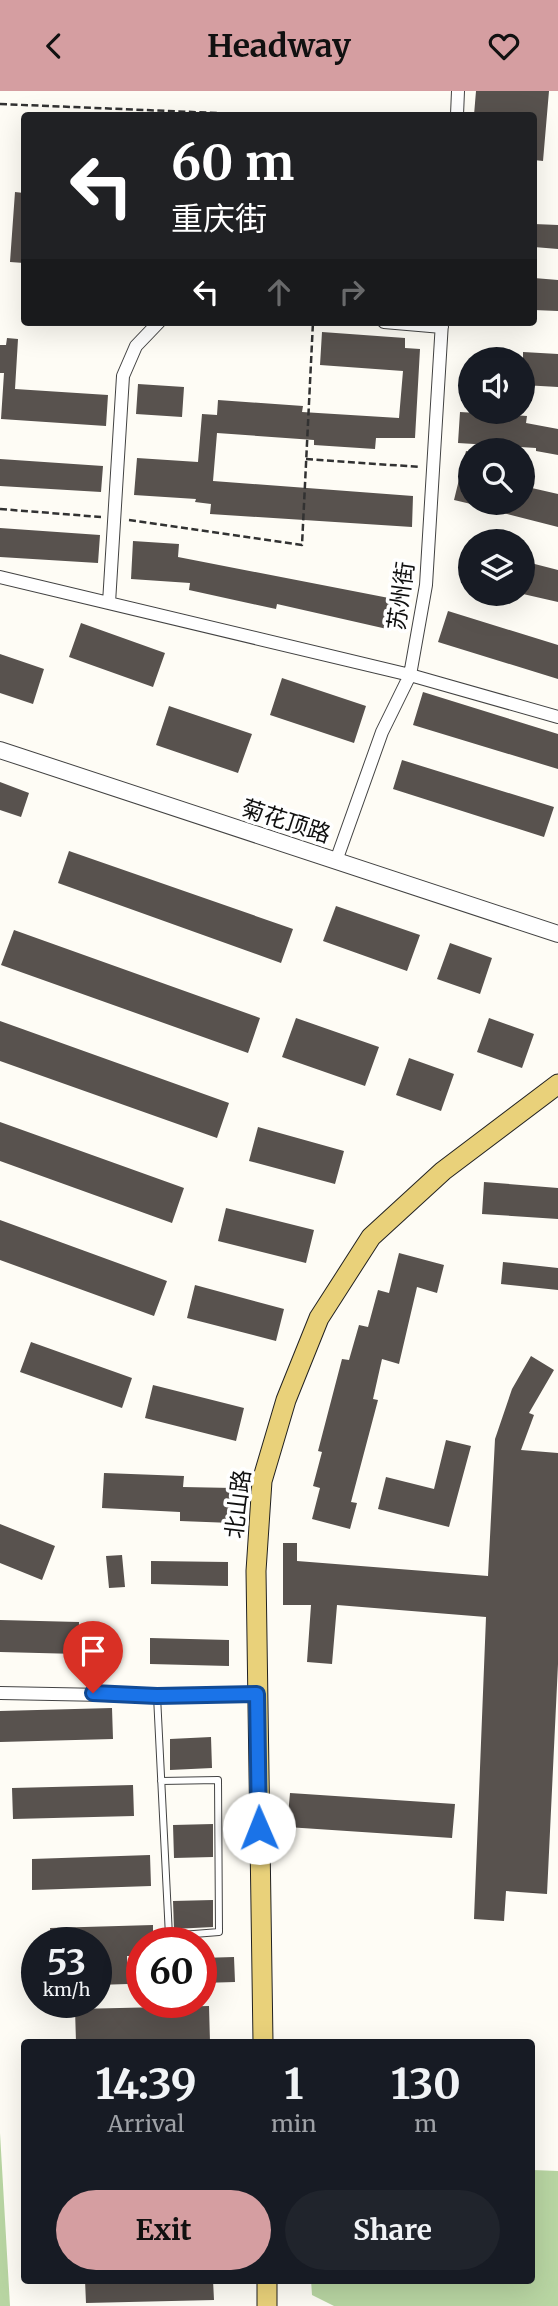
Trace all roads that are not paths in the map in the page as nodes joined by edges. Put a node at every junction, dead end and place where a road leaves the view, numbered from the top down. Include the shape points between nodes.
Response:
1 (458, 91) edge
2 (457, 112) edge
3 (155, 326) edge
4 (442, 326) edge
5 (0, 577) edge
6 (109, 603) junction
7 (410, 675) junction
8 (558, 717) edge
9 (0, 750) edge
10 (336, 861) junction
11 (558, 934) edge
12 (558, 1084) edge
13 (0, 1693) edge
14 (257, 1694) junction
15 (157, 1696) junction
16 (161, 1781) junction
17 (263, 2039) edge
18 (267, 2284) edge
19 (267, 2306) edge

1 - 2 street
3 - 6 street via 136,346 123,376
4 - 7 street, 苏州街 via 426,586
5 - 6 street
6 - 7 street
7 - 8 street
7 - 10 street, 苏州街 via 382,732
9 - 10 street, 菊花顶路
10 - 11 street, 菊花顶路
12 - 14 main road, 北山路 via 443,1171 371,1237 319,1318 286,1400 262,1481 256,1571
13 - 15 street
14 - 15 street
14 - 17 main road, 北山路
15 - 16 lane
16 - 16 lane via 169,1936 219,1932 218,1780
18 - 19 main road

